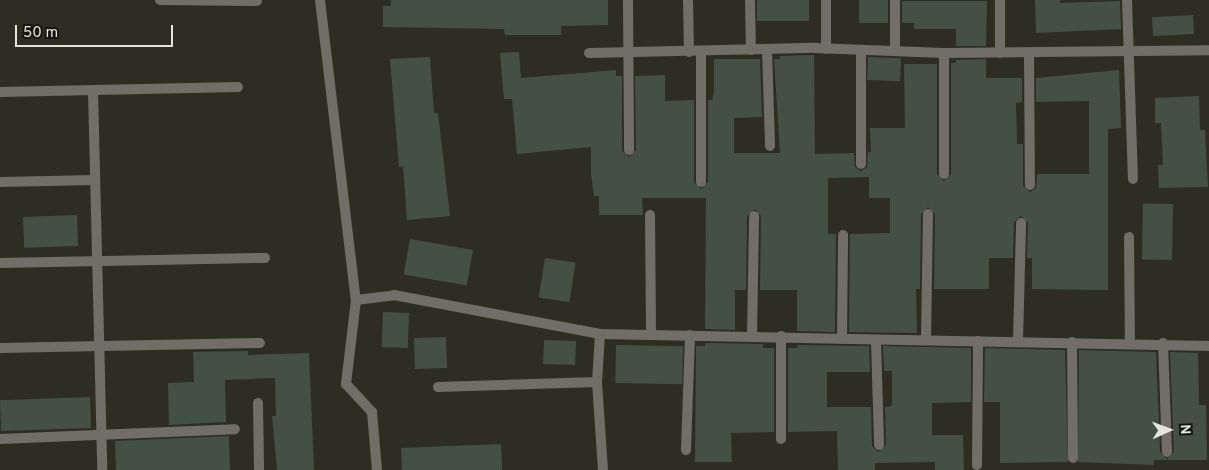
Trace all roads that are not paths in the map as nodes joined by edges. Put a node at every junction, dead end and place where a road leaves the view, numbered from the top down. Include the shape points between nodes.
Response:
1 (160, 0) edge
2 (320, 0) edge
3 (628, 0) edge
4 (688, 0) edge
5 (750, 0) edge
6 (826, 0) edge
7 (894, 0) edge
8 (1000, 0) edge
9 (1128, 0) edge
10 (256, 1) dead end
11 (767, 49) junction
12 (826, 49) junction
13 (751, 50) junction
14 (861, 50) junction
15 (1209, 50) edge
16 (895, 51) junction
17 (689, 52) junction
18 (701, 52) junction
19 (1029, 52) junction
20 (589, 53) dead end
21 (944, 53) junction
22 (1000, 53) junction
23 (1128, 53) junction
24 (629, 54) junction
25 (238, 87) dead end
26 (93, 90) junction
27 (0, 92) edge
28 (770, 146) dead end
29 (629, 150) dead end
30 (861, 164) dead end
31 (944, 174) dead end
32 (1133, 179) dead end
33 (95, 180) junction
34 (0, 182) edge
35 (701, 182) dead end
36 (1030, 185) dead end
37 (650, 214) dead end
38 (928, 214) dead end
39 (754, 216) dead end
40 (1020, 223) dead end
41 (843, 235) dead end
42 (1130, 238) dead end
43 (265, 258) dead end
44 (97, 261) junction
45 (0, 262) edge
46 (356, 300) junction
47 (600, 334) junction
48 (651, 334) junction
49 (690, 335) junction
50 (752, 335) junction
51 (781, 336) junction
52 (842, 339) junction
53 (876, 340) junction
54 (926, 340) junction
55 (978, 341) junction
56 (1018, 341) junction
57 (1072, 342) junction
58 (1130, 342) junction
59 (260, 343) dead end
60 (1163, 343) junction
61 (1209, 346) edge
62 (99, 347) junction
63 (0, 348) edge
64 (597, 382) junction
65 (438, 387) dead end
66 (258, 404) dead end
67 (235, 429) dead end
68 (101, 434) junction
69 (0, 439) edge
70 (781, 439) dead end
71 (879, 445) dead end
72 (686, 450) dead end
73 (1167, 452) dead end
74 (1073, 458) dead end
75 (977, 464) dead end
76 (102, 470) edge
77 (259, 470) edge
78 (377, 470) edge
79 (603, 470) edge

1 - 10 street
2 - 46 street
3 - 24 street
4 - 17 street
5 - 13 street
6 - 12 street
7 - 16 street
8 - 22 street
9 - 23 street
11 - 12 street
11 - 13 street
11 - 28 street
12 - 14 street
13 - 18 street
14 - 16 street
14 - 30 street
15 - 23 street
16 - 21 street
17 - 18 street
17 - 24 street
18 - 35 street
19 - 22 street
19 - 23 street
19 - 36 street
20 - 24 street
21 - 22 street
21 - 31 street
23 - 32 street
24 - 29 street
25 - 26 street
26 - 27 street
26 - 33 street
33 - 34 street
33 - 44 street
37 - 48 street
38 - 54 street
39 - 50 street
40 - 56 street
41 - 52 street
42 - 58 street
43 - 44 street
44 - 45 street
44 - 62 street
46 - 47 street via 394,295
46 - 78 street via 346,384 372,412
47 - 48 street
47 - 64 street
48 - 49 street
49 - 50 street
49 - 72 street
50 - 51 street
51 - 52 street
51 - 70 street
52 - 53 street
53 - 54 street
53 - 71 street
54 - 55 street
55 - 56 street
55 - 75 street
56 - 57 street
57 - 58 street
57 - 74 street
58 - 60 street
59 - 62 street
60 - 61 street
60 - 73 street
62 - 63 street
62 - 68 street
64 - 65 street
64 - 79 street
66 - 77 street
67 - 68 street
68 - 69 street
68 - 76 street

